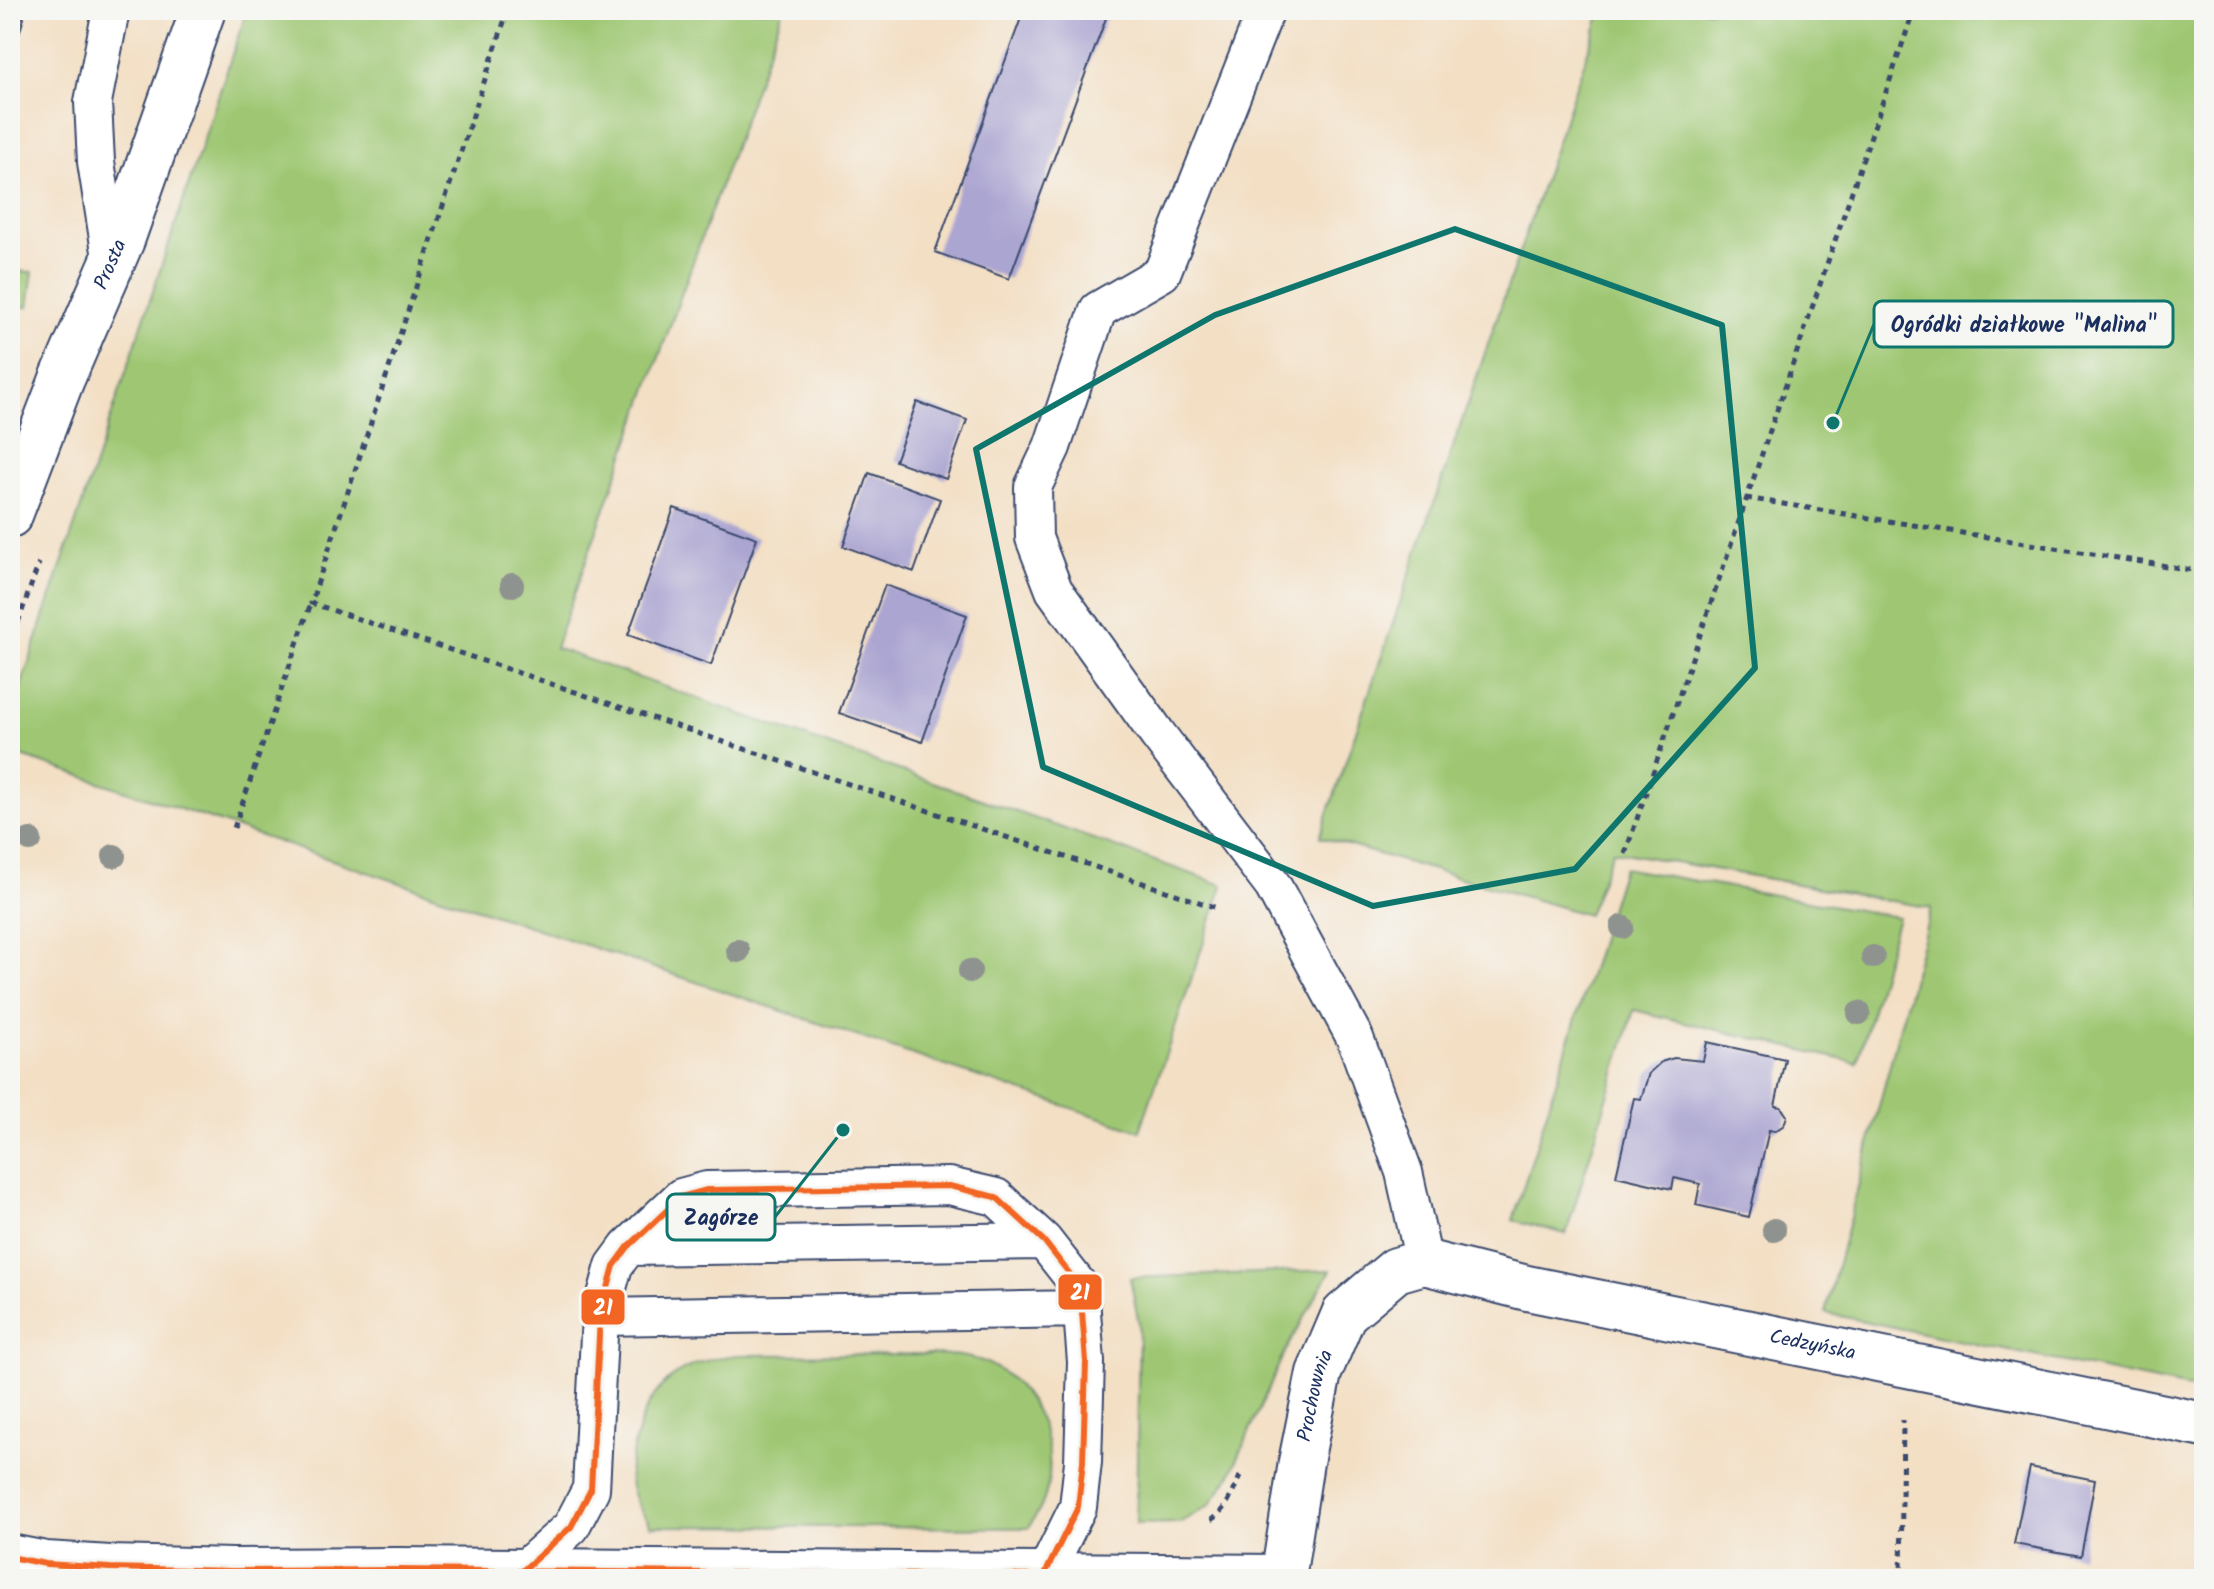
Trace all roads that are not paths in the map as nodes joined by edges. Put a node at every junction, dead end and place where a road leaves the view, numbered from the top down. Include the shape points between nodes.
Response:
1 (111, 10) edge
2 (203, 10) edge
3 (1266, 10) edge
4 (112, 264) junction
5 (10, 515) edge
6 (1044, 1241) junction
7 (628, 1247) junction
8 (1424, 1262) junction
9 (1081, 1309) junction
10 (600, 1317) junction
11 (2204, 1425) edge
12 (10, 1557) edge
13 (521, 1572) junction
14 (1044, 1576) junction
15 (1283, 1578) edge

1 - 4 lane via 93,102 96,162
2 - 4 street, Prosta
3 - 8 lane via 1162,273 1098,310 1052,447 1033,487 1034,538 1054,590 1273,886 1355,1038 1404,1172
4 - 5 street, Prosta
6 - 7 lane
6 - 7 lane via 996,1197 934,1186 707,1190 681,1197
6 - 9 lane via 1080,1287
7 - 10 lane via 614,1266
8 - 11 street, Cedzyńska via 1527,1288
8 - 15 street, Prochownia via 1396,1270 1344,1314 1319,1373
9 - 10 lane
9 - 14 lane via 1086,1362 1078,1507
10 - 13 lane via 591,1489 571,1527
12 - 13 street, Prochownia via 110,1568
13 - 14 street, Prochownia
14 - 15 street, Prochownia

